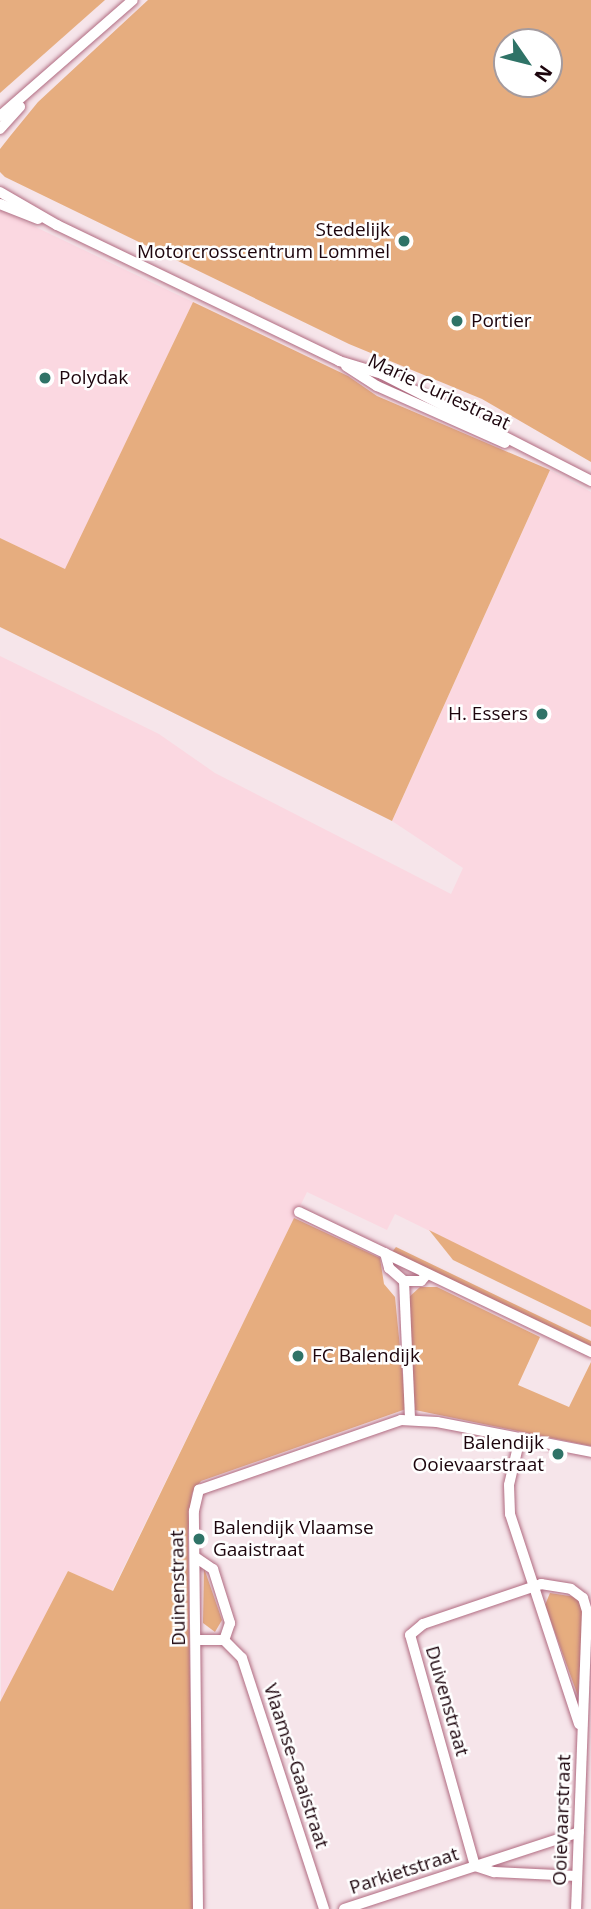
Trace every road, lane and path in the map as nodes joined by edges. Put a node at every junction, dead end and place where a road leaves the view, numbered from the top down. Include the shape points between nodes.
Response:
1 (133, 0) edge
2 (36, 89) junction
3 (0, 116) edge
4 (0, 129) edge
5 (0, 192) edge
6 (0, 204) edge
7 (57, 225) junction
8 (591, 481) edge
9 (299, 1212) dead end
10 (384, 1253) junction
11 (427, 1274) junction
12 (404, 1281) junction
13 (591, 1352) edge
14 (410, 1419) junction
15 (520, 1438) junction
16 (591, 1452) edge
17 (195, 1557) junction
18 (534, 1587) junction
19 (196, 1640) junction
20 (224, 1640) junction
21 (582, 1733) junction
22 (586, 1782) edge
23 (579, 1832) junction
24 (475, 1866) junction
25 (577, 1876) junction
26 (198, 1909) edge
27 (324, 1909) edge
28 (344, 1909) edge
29 (576, 1909) edge

1 - 2 street
2 - 3 street
2 - 4 street
5 - 7 street
6 - 7 street
7 - 8 street, Marie Curiestraat via 339,361 392,379
9 - 10 street
10 - 11 street
10 - 12 street via 389,1268
11 - 12 street via 421,1281
11 - 13 street
12 - 14 street
14 - 15 street, Duinenstraat
14 - 17 street, Duinenstraat via 203,1486 196,1497
15 - 16 street, Duinenstraat
15 - 18 street, Ooievaarstraat via 509,1502
17 - 19 street, Duinenstraat
17 - 20 street via 213,1569 230,1623
18 - 21 street, Ooievaarstraat
18 - 21 street, Ooievaarstraat via 571,1589 586,1604
18 - 24 street, Duivenstraat via 423,1624 410,1635
19 - 20 street
19 - 26 street, Duinenstraat
20 - 27 street, Vlaamse-Gaaistraat via 242,1658
21 - 22 street, Ooievaarstraat
22 - 23 street, Ooievaarstraat
23 - 24 street, Parkietstraat
23 - 25 street, Ooievaarstraat
24 - 25 street, Parkietstraat
24 - 28 street, Parkietstraat
25 - 29 street, Ooievaarstraat

